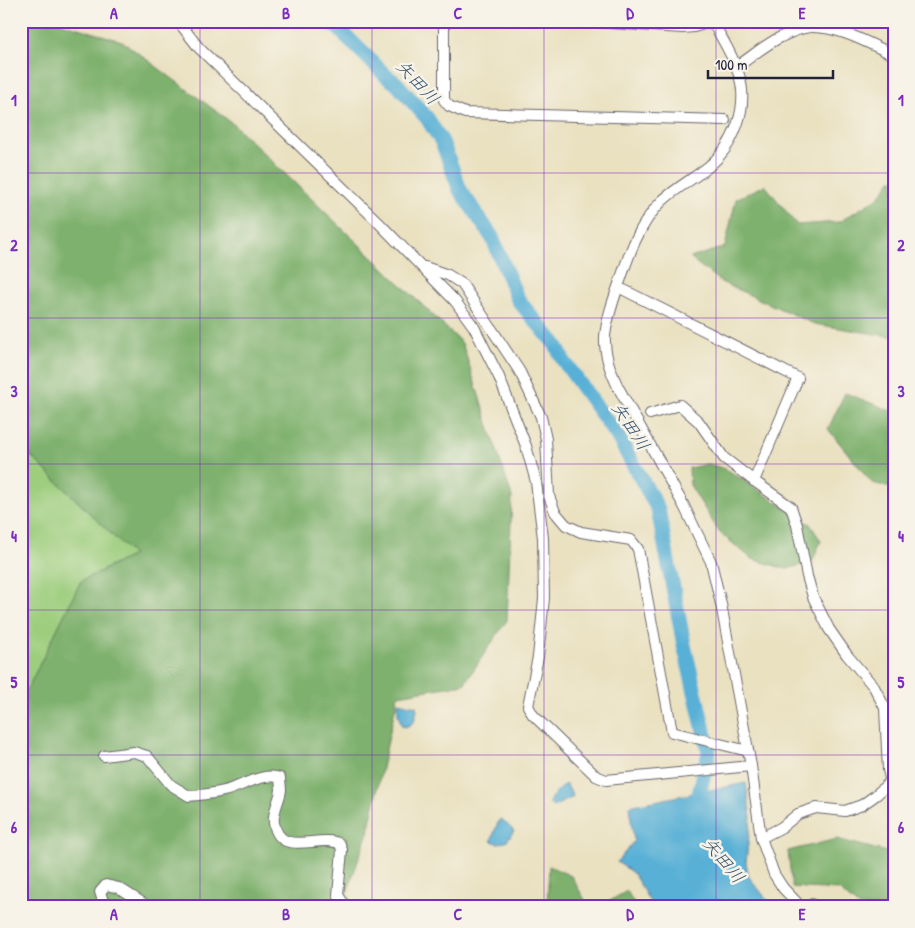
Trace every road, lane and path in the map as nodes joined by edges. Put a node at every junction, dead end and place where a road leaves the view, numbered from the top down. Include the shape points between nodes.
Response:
1 (178, 21) edge
2 (444, 21) edge
3 (580, 21) edge
4 (713, 22) edge
5 (894, 55) edge
6 (742, 63) dead end
7 (724, 120) dead end
8 (422, 266) junction
9 (624, 290) dead end
10 (650, 414) dead end
11 (754, 482) junction
12 (742, 750) junction
13 (104, 756) dead end
14 (751, 766) junction
15 (891, 781) junction
16 (894, 793) edge
17 (761, 838) junction
18 (105, 907) edge
19 (149, 907) edge
20 (346, 907) edge
21 (801, 907) edge

1 - 8 street via 199,48
2 - 7 street via 444,100 465,113
3 - 4 street via 682,28
4 - 12 street via 741,80 742,102 737,126 717,159 661,202 637,235 608,317 606,345 610,370 711,562 721,604
5 - 6 street via 831,29 810,27 780,37
8 - 12 street via 462,284 520,372 541,417 546,439 549,496 555,512 566,525 581,532 631,540 638,548 672,732
8 - 14 street via 474,327 513,412 536,482 544,598 538,657 528,706 533,715 596,776 606,780
9 - 11 street via 798,378
10 - 11 street via 680,405 699,422 724,458
11 - 15 street via 791,507 813,598 829,630 874,687 885,708
12 - 14 street
13 - 20 street via 139,752 147,756 171,786 188,796 224,791 264,777 280,778 281,790 273,822 277,833 295,844 328,840 340,844 338,894
14 - 17 street
15 - 16 street
15 - 17 street via 862,805 845,812 816,808 798,814
17 - 21 street via 774,874
18 - 19 street via 100,892 106,885 119,888

